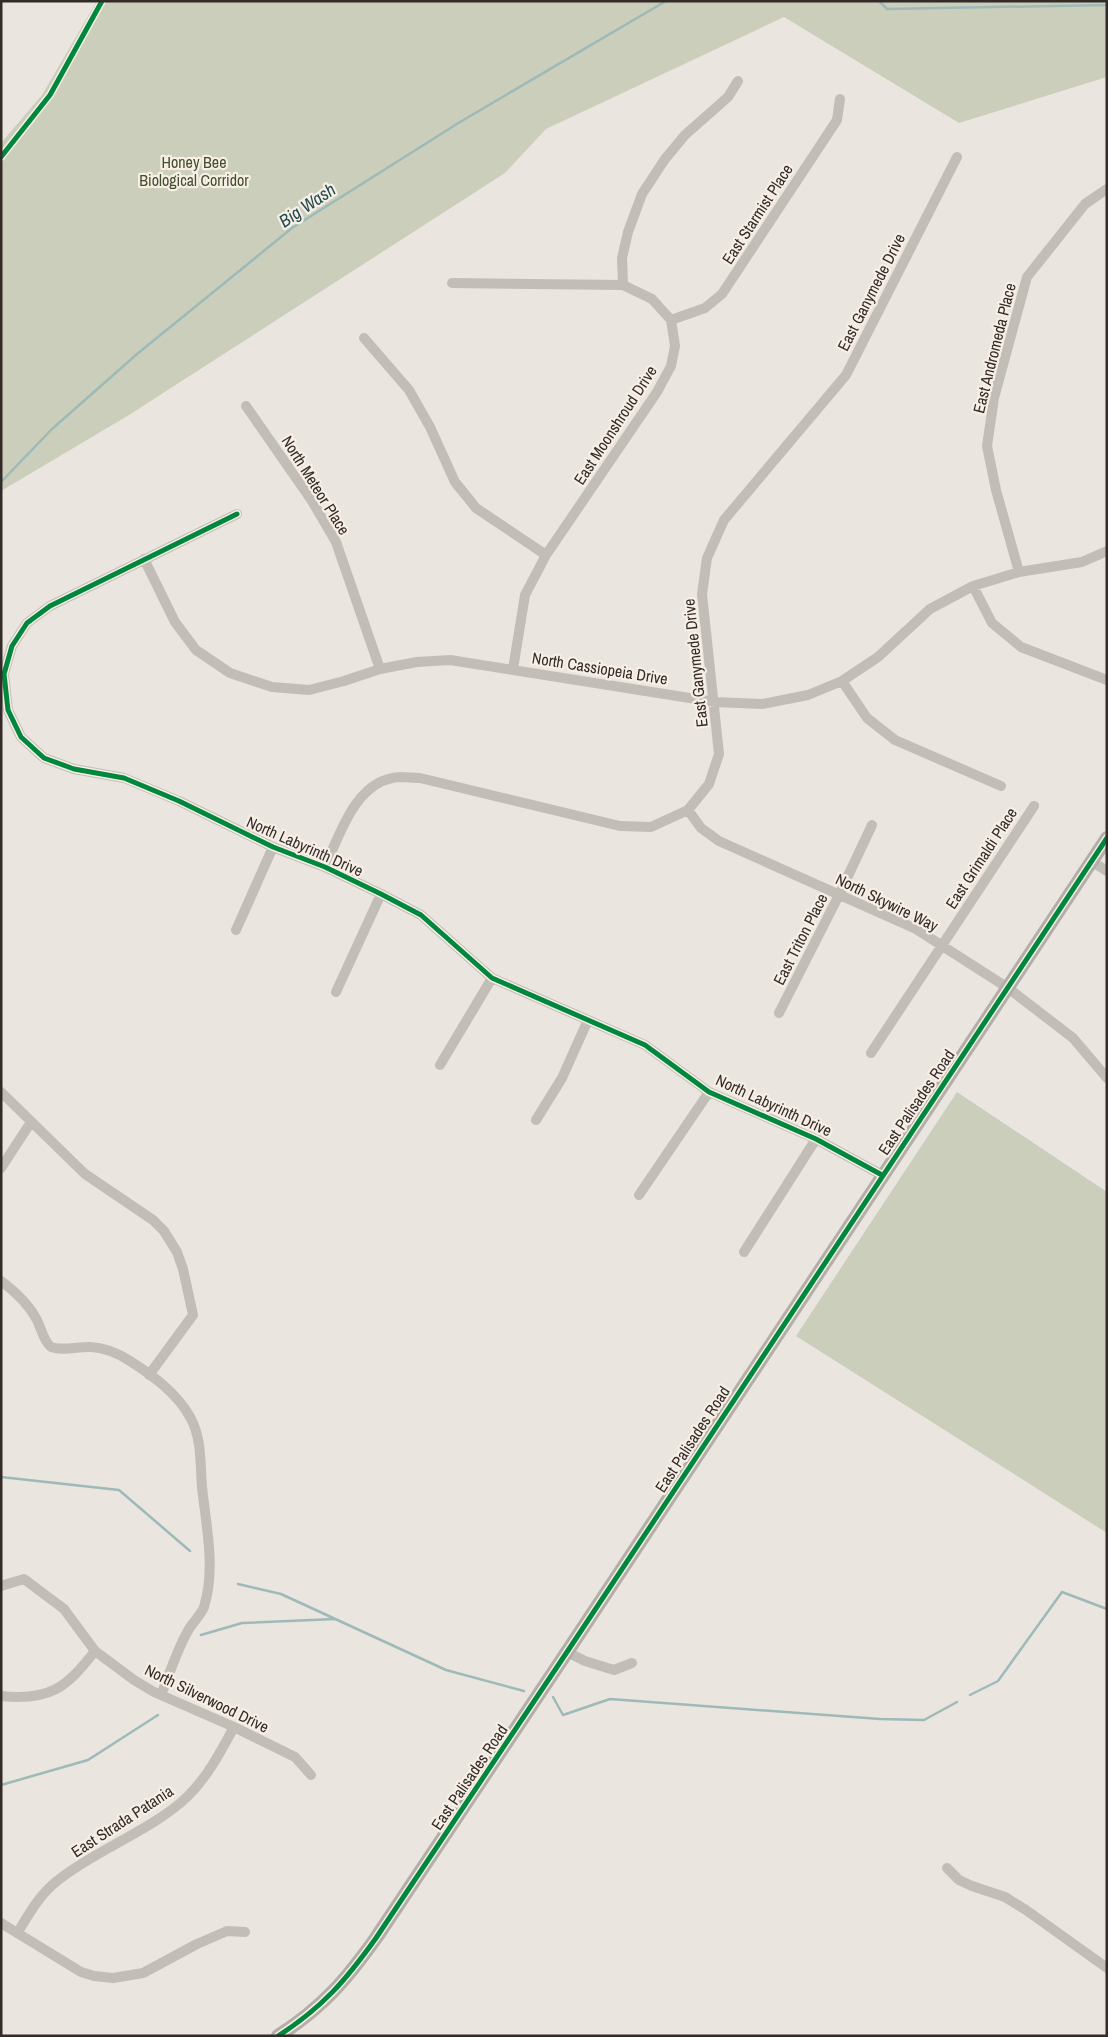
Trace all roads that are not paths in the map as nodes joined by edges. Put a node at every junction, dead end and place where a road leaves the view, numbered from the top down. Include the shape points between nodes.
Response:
1 (738, 81) dead end
2 (840, 99) dead end
3 (957, 157) dead end
4 (1107, 189) edge
5 (452, 283) dead end
6 (623, 285) junction
7 (671, 320) junction
8 (364, 338) dead end
9 (246, 406) dead end
10 (237, 514) dead end
11 (1107, 551) edge
12 (546, 555) junction
13 (144, 559) junction
14 (1019, 572) junction
15 (973, 586) junction
16 (380, 669) junction
17 (512, 669) junction
18 (1107, 680) edge
19 (842, 681) junction
20 (715, 702) junction
21 (1001, 786) dead end
22 (1034, 806) dead end
23 (688, 810) junction
24 (872, 825) dead end
25 (1107, 838) edge
26 (273, 847) junction
27 (1092, 861) junction
28 (326, 867) junction
29 (1107, 872) edge
30 (381, 894) junction
31 (839, 895) junction
32 (236, 930) dead end
33 (941, 946) junction
34 (492, 978) junction
35 (1008, 988) junction
36 (336, 992) dead end
37 (779, 1012) dead end
38 (588, 1020) junction
39 (871, 1053) dead end
40 (440, 1065) dead end
41 (1107, 1078) edge
42 (1, 1092) edge
43 (709, 1092) junction
44 (536, 1120) dead end
45 (32, 1122) junction
46 (816, 1139) junction
47 (1, 1168) edge
48 (882, 1175) junction
49 (639, 1195) dead end
50 (744, 1252) dead end
51 (1, 1282) edge
52 (149, 1375) junction
53 (1, 1586) edge
54 (95, 1651) junction
55 (567, 1652) junction
56 (632, 1663) dead end
57 (161, 1695) junction
58 (1, 1696) edge
59 (234, 1727) junction
60 (311, 1775) dead end
61 (948, 1868) dead end
62 (1, 1922) edge
63 (18, 1932) junction
64 (245, 1932) dead end
65 (1107, 1968) edge
66 (278, 2036) edge

1 - 6 street via 728,97 685,135 642,194 622,258
2 - 7 street, East Starmist Place via 837,120 722,294 705,308
3 - 20 street, East Ganymede Drive via 846,375 724,520 707,558 702,594
4 - 14 street, East Andromeda Place via 1085,204 1027,277 994,398 987,446
5 - 6 street
6 - 7 street via 652,299
7 - 12 street, East Moonshroud Drive via 675,346 671,366 657,392
8 - 12 street via 409,390 456,482 476,508
9 - 16 street, North Meteor Place via 312,501 336,542
10 - 13 street, North Labyrinth Drive
11 - 14 street, North Cassiopeia Drive via 1082,562
12 - 17 street, East Moonshroud Drive via 525,595
13 - 16 street, North Cassiopeia Drive via 175,622 196,650 230,673 272,687 309,690
13 - 26 street, North Labyrinth Drive via 50,606 26,623 12,646 4,674 8,710 21,737 44,758 74,769 124,778
14 - 15 street, North Cassiopeia Drive
15 - 18 street via 992,623 1021,647
15 - 19 street, North Cassiopeia Drive via 930,609 878,657
16 - 17 street, North Cassiopeia Drive via 450,660
17 - 20 street, North Cassiopeia Drive
19 - 20 street, North Cassiopeia Drive via 808,695 762,704
19 - 21 street via 867,718 895,740
20 - 23 street, East Ganymede Drive via 719,754 708,784
22 - 33 street, East Grimaldi Place
23 - 28 street, East Ganymede Drive via 651,827 620,826 420,778 399,777 381,783 361,796
23 - 31 street, North Skywire Way via 701,828 719,841
24 - 31 street, East Triton Place
25 - 27 street, East Palisades Road
26 - 28 street, North Labyrinth Drive
26 - 32 street
27 - 29 street
27 - 35 street, East Palisades Road
28 - 30 street, North Labyrinth Drive
30 - 34 street, North Labyrinth Drive via 421,915
30 - 36 street
31 - 33 street, North Skywire Way via 916,929
31 - 37 street, East Triton Place
33 - 35 street, North Skywire Way
33 - 39 street, East Grimaldi Place
34 - 38 street, North Labyrinth Drive
34 - 40 street
35 - 41 street, North Skywire Way via 1073,1038
35 - 48 street, East Palisades Road
38 - 43 street, North Labyrinth Drive via 646,1045
38 - 44 street via 562,1078
42 - 45 street
43 - 46 street, North Labyrinth Drive
43 - 49 street
45 - 47 street
45 - 52 street via 85,1174 154,1220 177,1252 187,1281 193,1316
46 - 48 street, North Labyrinth Drive
46 - 50 street
48 - 55 street, East Palisades Road
51 - 52 street via 24,1300 48,1345 53,1348 111,1350
52 - 57 street via 180,1402 196,1428 210,1548 204,1608 188,1629
53 - 54 street, North Silverwood Drive via 24,1579 64,1609
54 - 57 street, North Silverwood Drive
54 - 58 street via 79,1672 51,1691 34,1698
55 - 56 street via 585,1662 614,1670
55 - 66 street, East Palisades Road via 351,1972 323,2003
57 - 59 street, North Silverwood Drive
59 - 60 street, North Silverwood Drive via 295,1757
59 - 63 street, East Strada Patania via 206,1776 187,1797 57,1881 41,1896
61 - 65 street via 959,1880 1005,1897
62 - 63 street
63 - 64 street via 80,1972 113,1978 143,1973 227,1932

